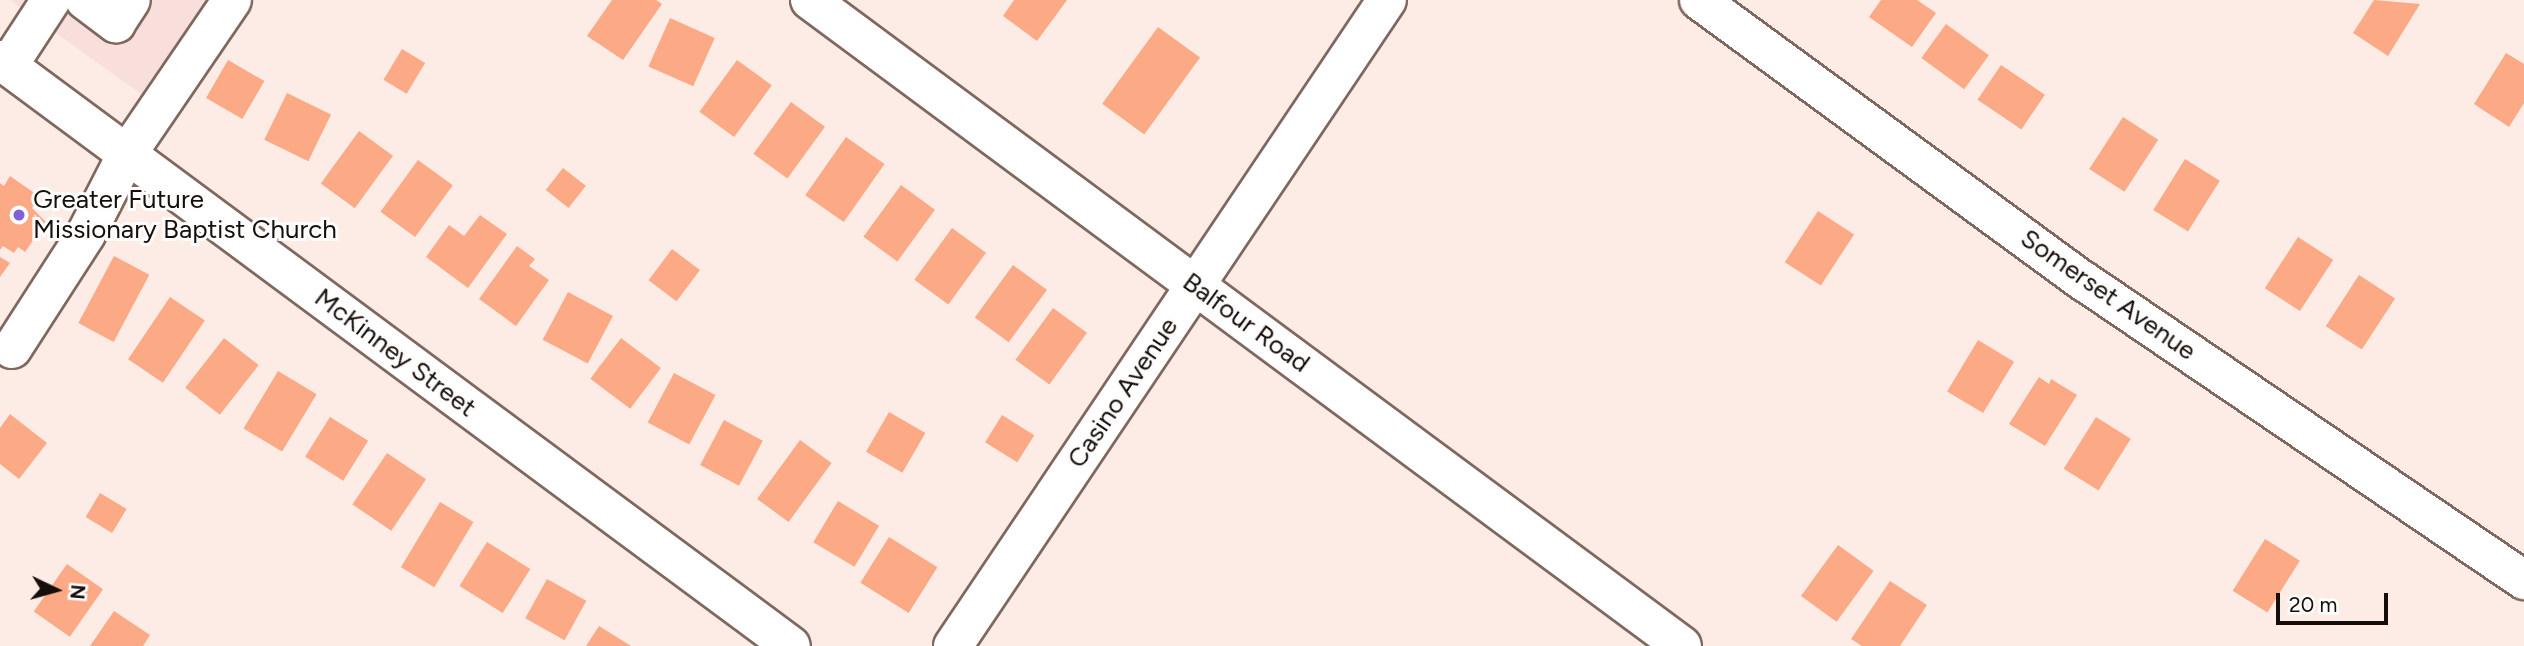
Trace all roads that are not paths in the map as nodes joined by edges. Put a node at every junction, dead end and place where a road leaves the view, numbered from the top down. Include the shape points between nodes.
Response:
1 (51, 0) edge
2 (85, 0) edge
3 (131, 0) edge
4 (232, 0) edge
5 (810, 0) edge
6 (1387, 0) edge
7 (1699, 0) edge
8 (4, 63) edge
9 (127, 154) junction
10 (1195, 285) junction
11 (12, 349) dead end
12 (2524, 580) edge
13 (790, 646) edge
14 (953, 646) edge
15 (1682, 646) edge

1 - 8 street
2 - 3 street via 116,23
4 - 9 street
5 - 10 street, Balfour Road
6 - 10 street, Casino Avenue
7 - 12 street, Somerset Avenue via 2085,282
8 - 9 street, McKinney Street
9 - 11 street via 86,234
9 - 13 street, McKinney Street
10 - 14 street, Casino Avenue
10 - 15 street, Balfour Road

